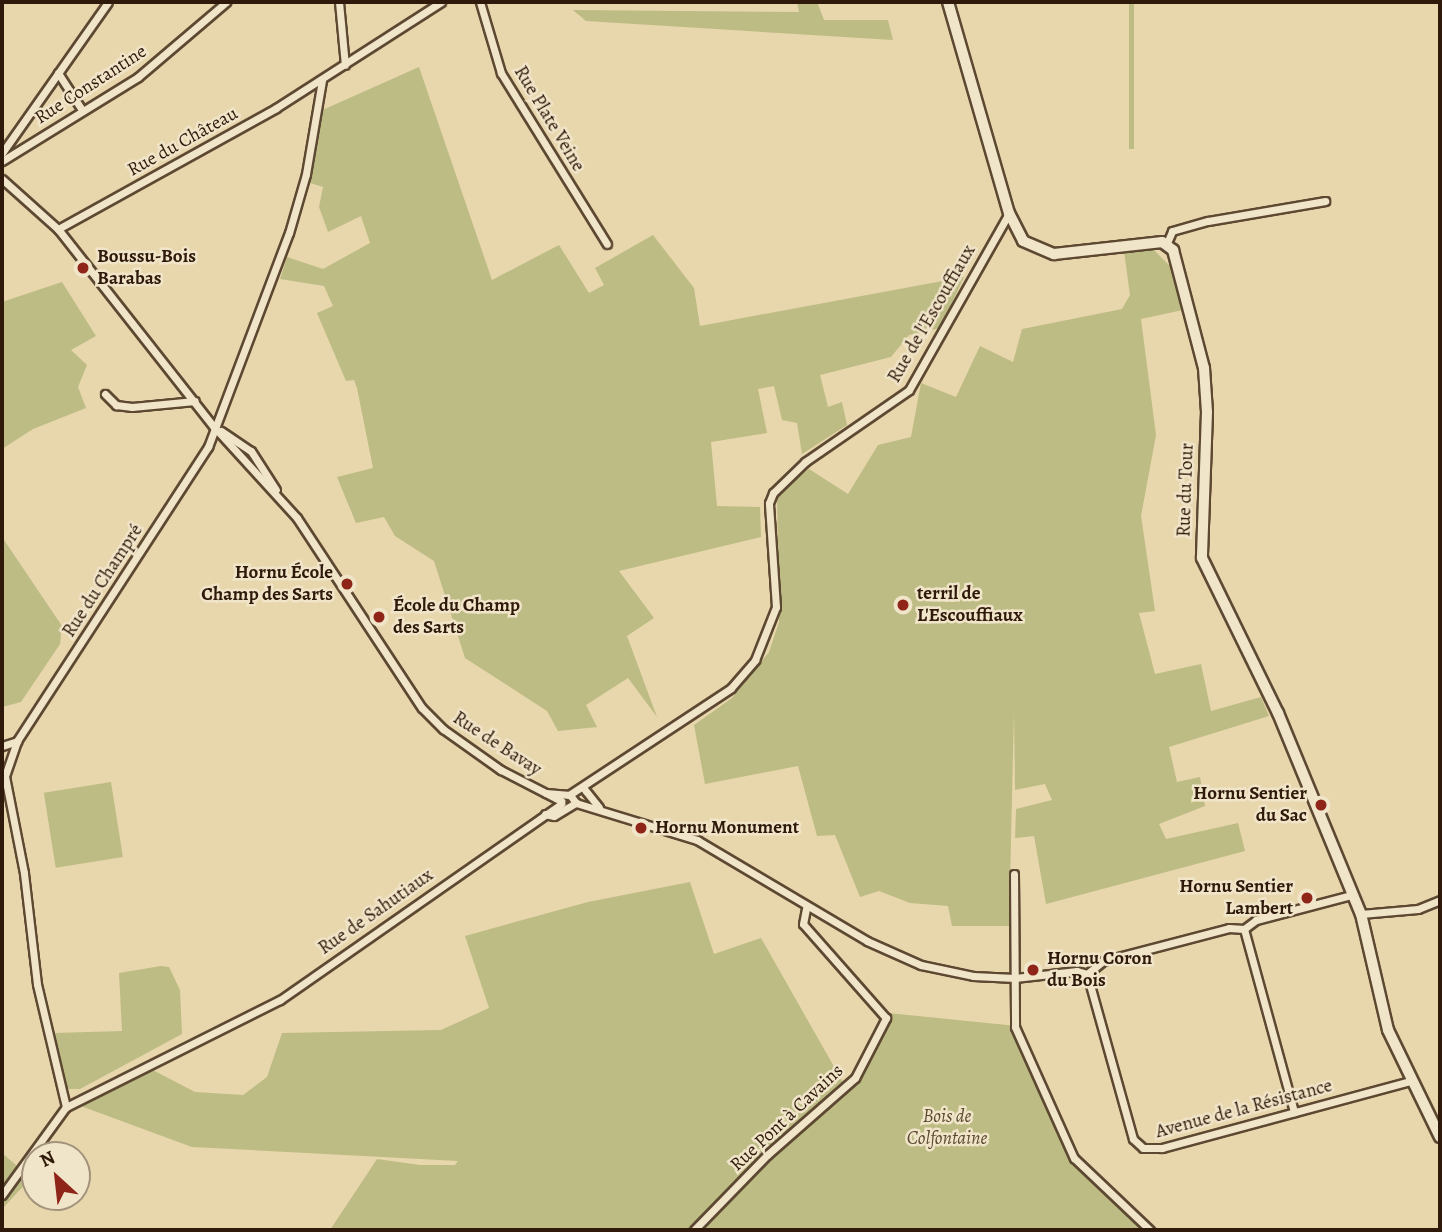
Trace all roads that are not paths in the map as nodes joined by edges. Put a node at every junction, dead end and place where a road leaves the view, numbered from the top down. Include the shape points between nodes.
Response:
1 (108, 2) edge
2 (226, 2) edge
3 (339, 2) edge
4 (441, 2) edge
5 (480, 2) edge
6 (948, 2) edge
7 (345, 65) junction
8 (58, 73) junction
9 (322, 80) junction
10 (82, 110) junction
11 (2, 153) edge
12 (2, 161) edge
13 (2, 179) edge
14 (1325, 201) dead end
15 (1009, 213) junction
16 (58, 229) junction
17 (1167, 243) junction
18 (607, 244) dead end
19 (106, 394) dead end
20 (195, 401) junction
21 (214, 428) junction
22 (17, 741) junction
23 (2, 746) edge
24 (3, 776) edge
25 (586, 787) junction
26 (546, 793) junction
27 (568, 801) junction
28 (599, 807) junction
29 (547, 813) junction
30 (1014, 874) dead end
31 (1351, 895) junction
32 (1440, 901) edge
33 (807, 908) junction
34 (1361, 914) junction
35 (1244, 929) junction
36 (1087, 974) junction
37 (1015, 978) junction
38 (1409, 1081) junction
39 (66, 1107) junction
40 (1294, 1112) junction
41 (1440, 1137) edge
42 (2, 1195) edge
43 (694, 1230) edge
44 (1150, 1230) edge

1 - 8 street
2 - 10 street, Rue Constantine via 138,77
3 - 7 street
4 - 7 street, Rue du Château
5 - 18 street, Rue Plate Veine via 501,73
6 - 15 street
7 - 9 street, Rue du Château
8 - 10 street
8 - 11 street
9 - 16 street, Rue du Château
9 - 21 street, Rue du Champré via 306,174 286,244
10 - 12 street, Rue Constantine
13 - 16 street, Rue de Bavay
14 - 17 street via 1208,220 1172,231
15 - 17 street via 1023,241 1046,253
15 - 25 street, Rue de l'Escouffiaux via 909,390 805,463 773,493 769,503 776,607 755,660 731,688
16 - 20 street, Rue de Bavay
17 - 31 street, Rue du Tour via 1181,270 1204,368 1202,558 1278,713
19 - 20 street via 116,405 132,407
20 - 21 street, Rue de Bavay
21 - 22 street, Rue du Champré via 208,447
21 - 26 street, Rue de Bavay via 278,495 422,708 443,729 501,770
22 - 23 street
22 - 24 street, Rue du Champré
24 - 39 street, Rue du Champré via 24,873 37,984
25 - 27 street
25 - 28 street
26 - 27 street
26 - 29 street, Rue de Bavay
27 - 28 street
27 - 29 street, Rue de Sahutiaux via 554,816
28 - 33 street via 697,840
29 - 39 street, Rue de Sahutiaux via 280,999
30 - 37 street
31 - 34 street, Rue du Tour
31 - 35 street via 1256,920
32 - 34 street via 1418,909
33 - 37 street via 921,965
33 - 43 street, Rue Pont à Cavains via 803,924 886,1018 855,1078 767,1155
34 - 38 street, Rue du Tour via 1388,1030
35 - 36 street via 1229,928 1103,961
35 - 40 street
36 - 37 street via 1077,971
36 - 40 street, Avenue de la Résistance via 1137,1145 1162,1148
37 - 44 street via 1016,1027 1074,1158
38 - 40 street, Avenue de la Résistance
38 - 41 street, Rue du Tour
39 - 42 street

